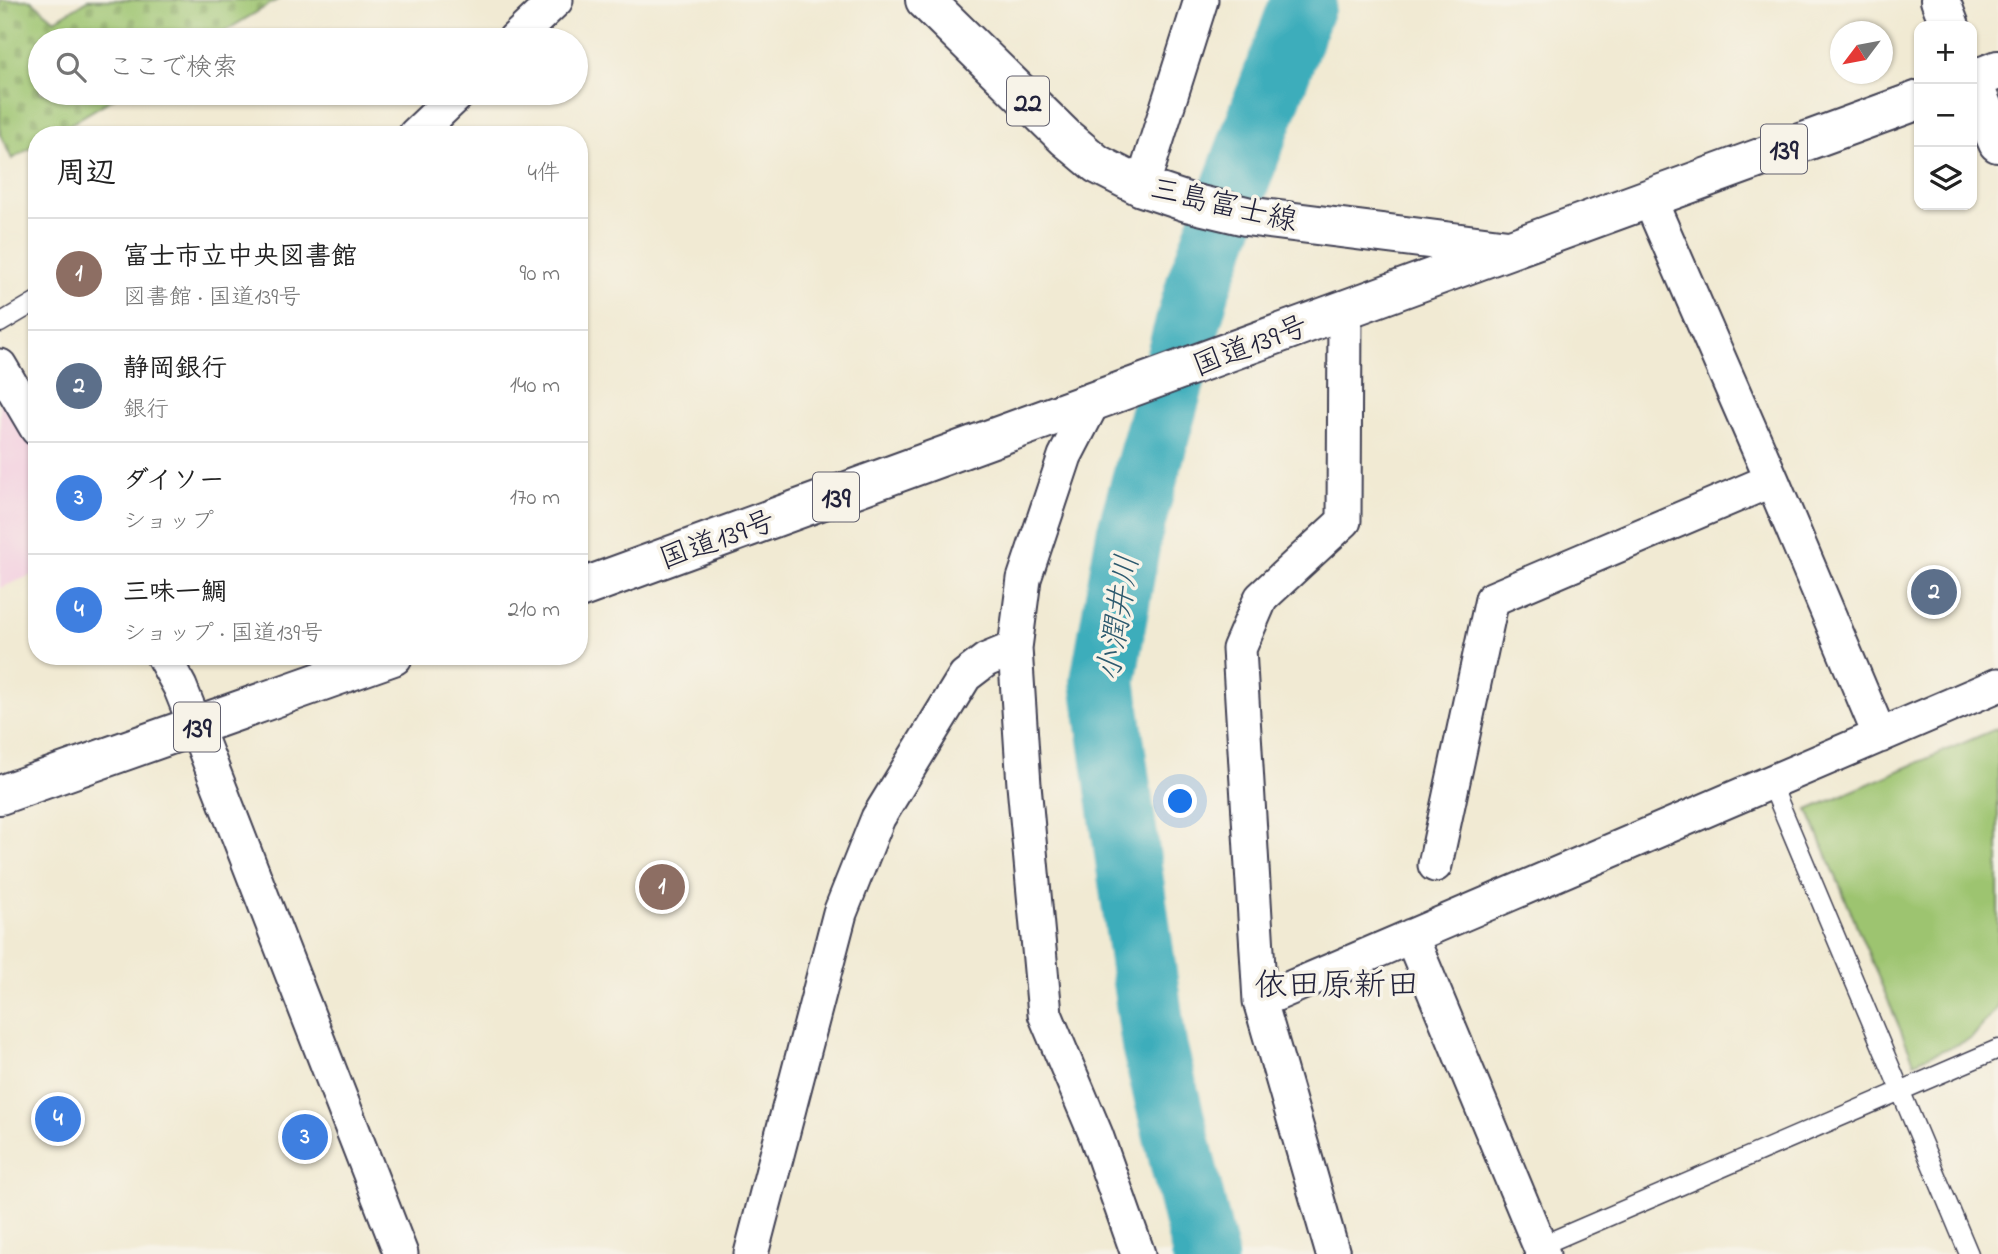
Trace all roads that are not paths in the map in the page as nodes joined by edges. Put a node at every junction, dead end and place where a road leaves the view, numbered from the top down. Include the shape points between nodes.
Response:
1 (556, 0) edge
2 (925, 0) edge
3 (1201, 0) edge
4 (1940, 0) edge
5 (1948, 21) edge
6 (527, 28) edge
7 (1998, 70) edge
8 (1977, 79) edge
9 (1973, 84) edge
10 (1914, 102) edge
11 (446, 105) edge
12 (424, 126) edge
13 (1998, 143) edge
14 (1142, 187) junction
15 (1649, 198) junction
16 (1508, 249) junction
17 (28, 306) edge
18 (1345, 309) junction
19 (0, 323) edge
20 (0, 366) edge
21 (1092, 404) junction
22 (28, 414) edge
23 (1772, 480) junction
24 (588, 586) edge
25 (1015, 648) junction
26 (168, 665) edge
27 (368, 665) edge
28 (1998, 685) edge
29 (196, 727) junction
30 (1880, 736) junction
31 (1771, 783) junction
32 (0, 795) edge
33 (1435, 865) dead end
34 (1411, 936) junction
35 (1261, 1001) junction
36 (1998, 1049) edge
37 (1901, 1091) junction
38 (1542, 1250) edge
39 (401, 1254) edge
40 (751, 1254) edge
41 (1138, 1254) edge
42 (1333, 1254) edge
43 (1969, 1254) edge

1 - 6 street
2 - 14 main road, 三島富士線 / 22 via 1066,138 1097,164
3 - 14 street
4 - 5 main road
7 - 8 main road
9 - 13 main road
10 - 15 main road, 国道139号 / 139
11 - 12 street
14 - 16 main road, 三島富士線 / 22 via 1246,216
15 - 16 main road, 国道139号 / 139
15 - 23 street
16 - 18 main road, 国道139号 / 139
17 - 19 lane
18 - 21 main road, 国道139号 / 139
18 - 35 street via 1344,521 1261,598 1239,649
20 - 22 street
21 - 24 main road, 国道139号 / 139
21 - 25 street via 1065,456 1024,579
23 - 30 street
23 - 33 street via 1492,599
25 - 40 street via 986,660 965,676 878,818 840,913
25 - 41 street via 1045,1014 1096,1135
26 - 29 street
27 - 29 main road, 139
28 - 30 street
29 - 32 main road, 139
29 - 39 street
30 - 31 street
31 - 34 street
31 - 37 lane
34 - 35 street
34 - 38 street
35 - 42 street
36 - 37 lane
37 - 38 lane
37 - 43 lane

